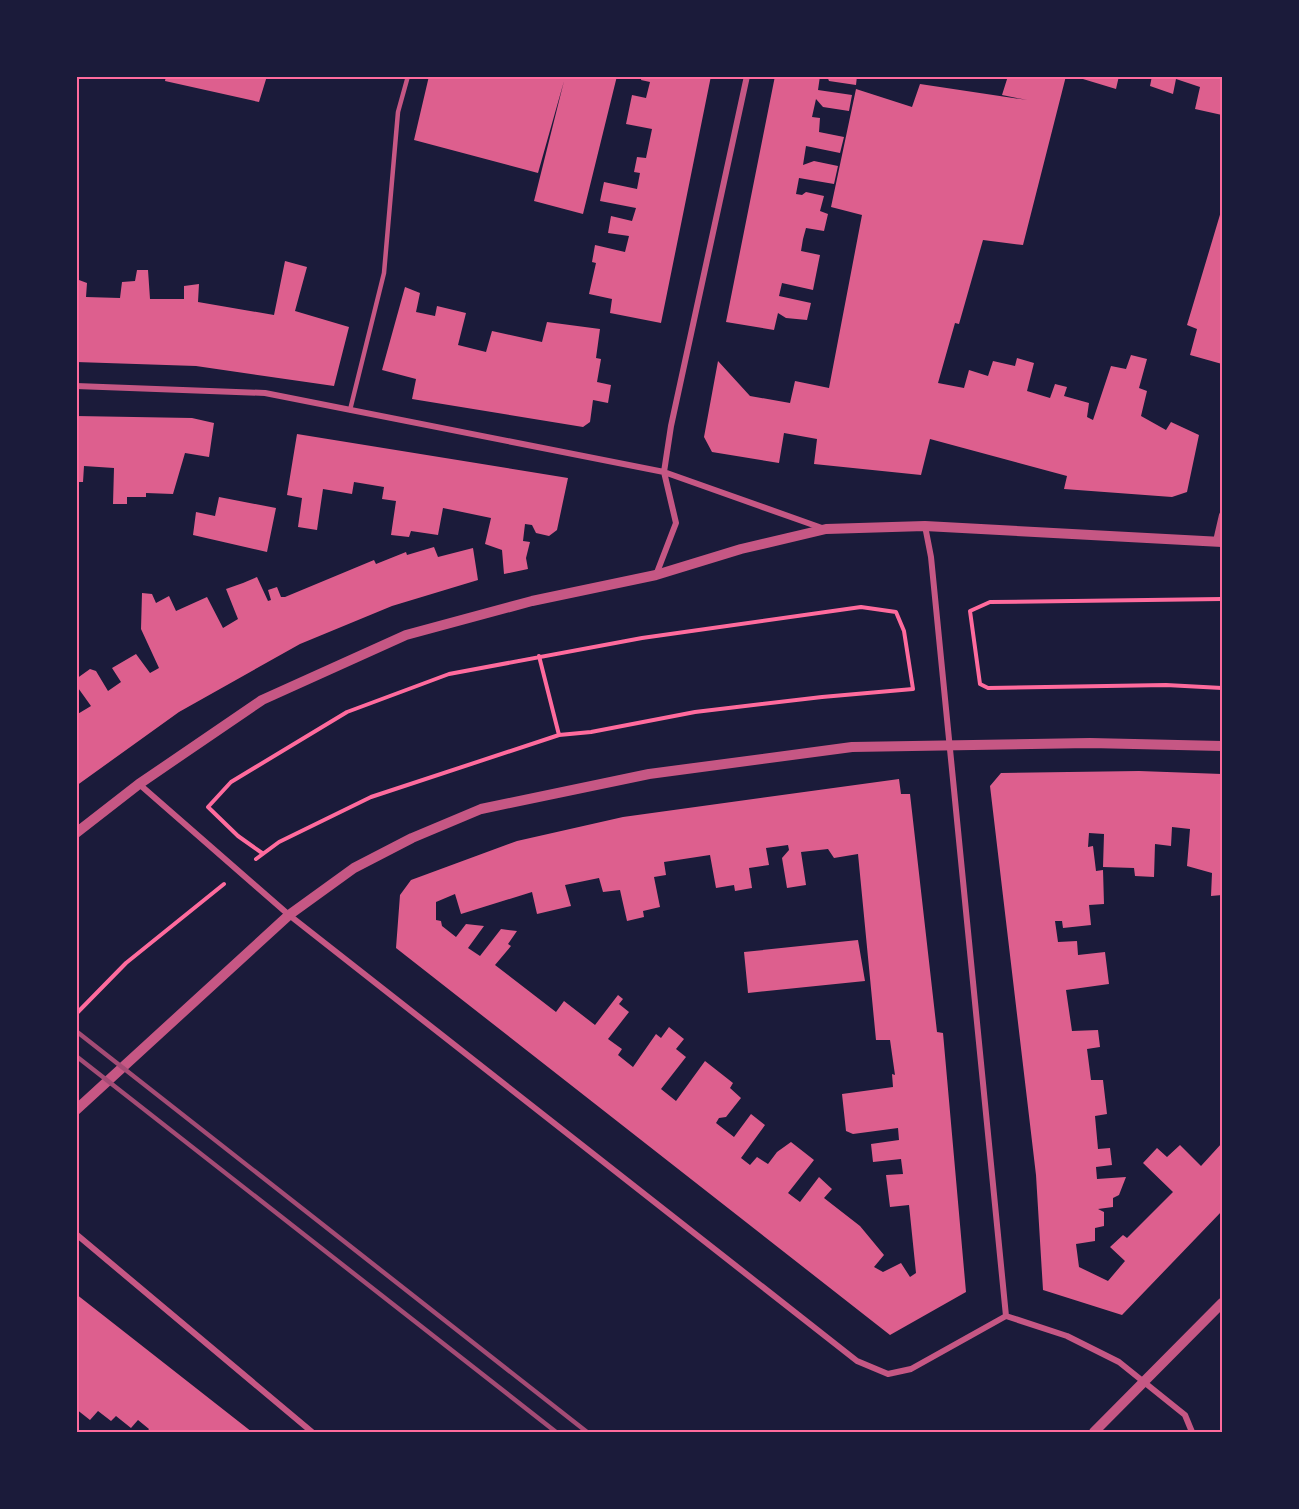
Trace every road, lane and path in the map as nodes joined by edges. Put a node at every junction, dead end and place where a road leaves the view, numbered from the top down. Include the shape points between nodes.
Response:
1 (408, 76) edge
2 (747, 76) edge
3 (76, 386) edge
4 (350, 410) junction
5 (664, 472) junction
6 (1222, 515) edge
7 (925, 526) junction
8 (826, 529) junction
9 (1219, 542) edge
10 (656, 575) junction
11 (1222, 599) edge
12 (539, 656) junction
13 (1222, 688) edge
14 (913, 689) dead end
15 (559, 735) dead end
16 (949, 746) junction
17 (1222, 746) edge
18 (139, 784) junction
19 (76, 833) edge
20 (262, 853) dead end
21 (289, 915) junction
22 (76, 1110) edge
23 (76, 1234) edge
24 (1222, 1303) edge
25 (1006, 1316) junction
26 (1144, 1382) junction
27 (312, 1432) edge
28 (1094, 1432) edge
29 (1192, 1432) edge

1 - 4 lane via 398,112 384,273
2 - 5 street
3 - 4 street via 265,393
4 - 5 street
5 - 8 street
5 - 10 street via 676,523
6 - 9 street
7 - 8 street
7 - 9 street
7 - 16 street
8 - 10 street
10 - 18 street via 406,635 262,700
11 - 13 path via 990,602 970,611 980,684 988,688
12 - 14 path via 861,607 896,612 904,631
12 - 15 path
12 - 20 path via 449,674 347,712 231,782 208,807
16 - 17 street via 1090,743
16 - 21 street via 852,747 649,774 481,809 354,868
16 - 25 street
18 - 19 street
18 - 21 street
21 - 22 street
21 - 25 street via 857,1360 888,1374 911,1369
23 - 27 street
24 - 26 street
25 - 26 street via 1102,1352
26 - 28 street
26 - 29 street via 1185,1415

